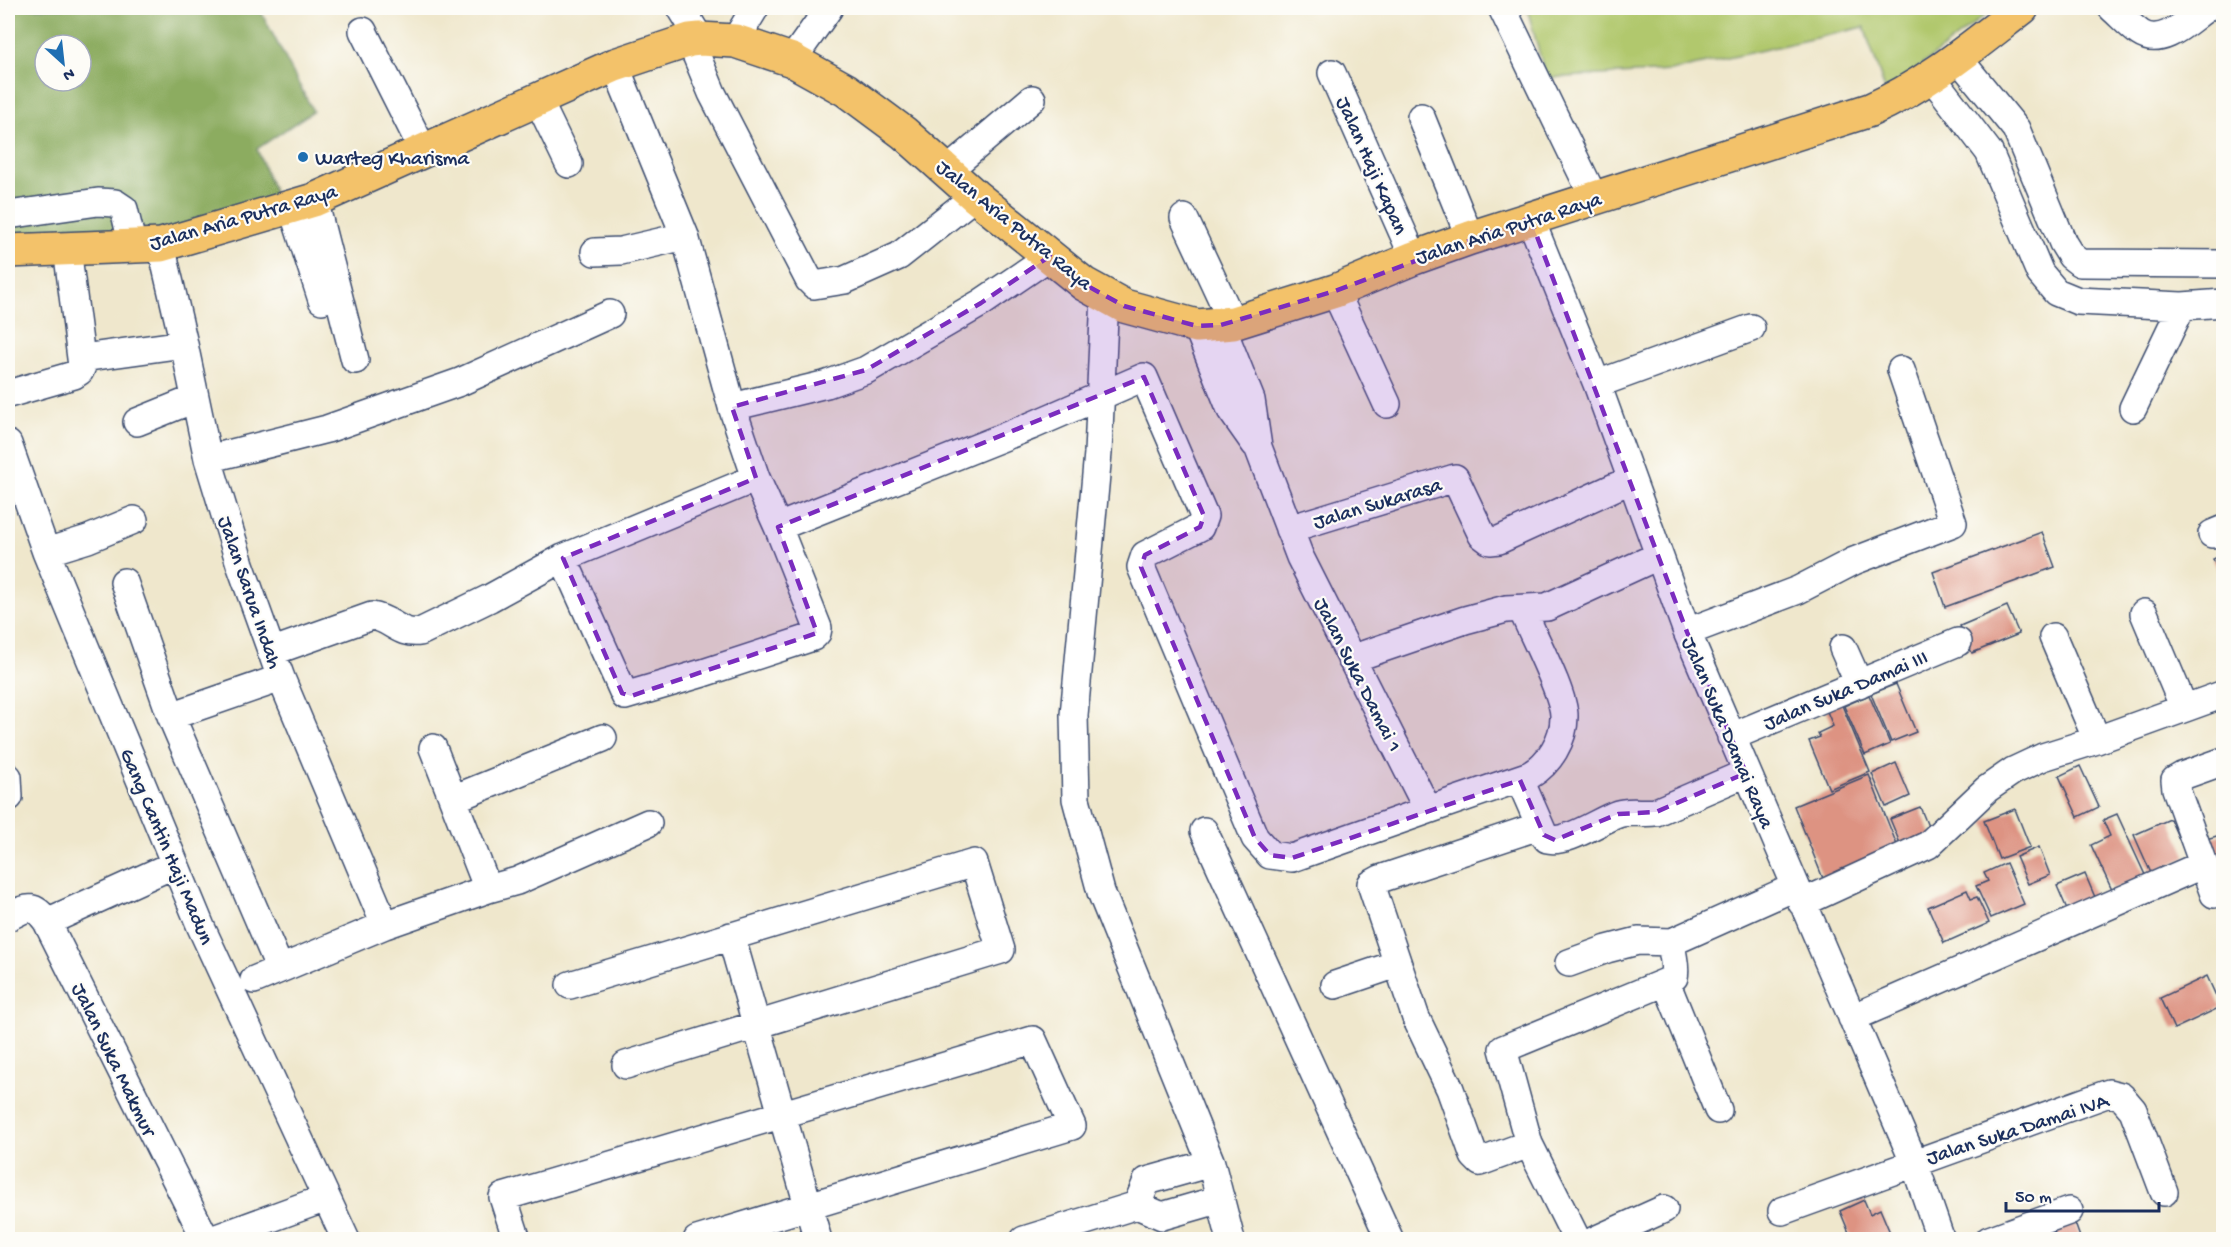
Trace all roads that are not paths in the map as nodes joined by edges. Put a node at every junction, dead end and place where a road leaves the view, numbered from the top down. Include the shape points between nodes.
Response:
1 (681, 8) edge
2 (755, 8) edge
3 (829, 8) edge
4 (1502, 8) edge
5 (2022, 8) edge
6 (2112, 8) edge
7 (2206, 8) edge
8 (363, 31) dead end
9 (695, 40) junction
10 (735, 41) junction
11 (1958, 58) junction
12 (792, 60) junction
13 (615, 65) junction
14 (1332, 72) dead end
15 (1931, 76) junction
16 (1032, 99) dead end
17 (538, 100) junction
18 (1421, 117) dead end
19 (424, 152) junction
20 (569, 164) dead end
21 (947, 171) junction
22 (2042, 192) junction
23 (975, 196) junction
24 (1594, 198) junction
25 (303, 204) junction
26 (2013, 209) junction
27 (8, 215) edge
28 (1184, 218) dead end
29 (1530, 218) junction
30 (684, 236) junction
31 (1470, 238) junction
32 (147, 246) junction
33 (67, 248) junction
34 (8, 251) edge
35 (595, 252) dead end
36 (1050, 256) junction
37 (1414, 258) junction
38 (2223, 264) edge
39 (1335, 291) junction
40 (1105, 295) junction
41 (2223, 303) edge
42 (2182, 306) junction
43 (326, 312) dead end
44 (610, 314) dead end
45 (1217, 325) junction
46 (1751, 328) dead end
47 (184, 344) junction
48 (82, 358) junction
49 (355, 360) dead end
50 (1901, 370) dead end
51 (1597, 384) junction
52 (8, 394) edge
53 (1100, 396) junction
54 (194, 399) junction
55 (1387, 404) dead end
56 (732, 407) junction
57 (2133, 408) dead end
58 (138, 422) dead end
59 (8, 444) edge
60 (208, 459) junction
61 (756, 478) junction
62 (1630, 480) junction
63 (134, 520) dead end
64 (778, 527) junction
65 (1289, 529) junction
66 (1944, 541) dead end
67 (46, 552) junction
68 (1658, 556) junction
69 (563, 558) junction
70 (124, 582) dead end
71 (1522, 609) junction
72 (2144, 613) dead end
73 (1688, 636) junction
74 (2053, 637) dead end
75 (1958, 642) dead end
76 (1843, 648) dead end
77 (271, 652) junction
78 (1351, 659) junction
79 (281, 678) junction
80 (1859, 684) junction
81 (2223, 694) edge
82 (2184, 708) junction
83 (171, 716) junction
84 (1731, 737) junction
85 (603, 738) dead end
86 (2097, 740) junction
87 (433, 748) dead end
88 (2223, 761) edge
89 (1746, 773) junction
90 (1520, 780) junction
91 (453, 799) junction
92 (1428, 810) junction
93 (648, 823) dead end
94 (1539, 826) junction
95 (1204, 831) dead end
96 (175, 864) junction
97 (2215, 880) edge
98 (488, 889) junction
99 (1798, 895) junction
100 (8, 917) edge
101 (47, 922) junction
102 (384, 925) junction
103 (731, 936) junction
104 (1672, 942) junction
105 (1569, 963) dead end
106 (1397, 964) junction
107 (280, 969) junction
108 (254, 980) dead end
109 (1666, 982) junction
110 (570, 985) dead end
111 (1335, 985) dead end
112 (1852, 1018) junction
113 (756, 1025) junction
114 (626, 1065) dead end
115 (1718, 1110) dead end
116 (782, 1114) junction
117 (1529, 1144) junction
118 (1914, 1162) junction
119 (1212, 1163) junction
120 (2164, 1192) dead end
121 (326, 1198) junction
122 (1221, 1199) junction
123 (1137, 1205) junction
124 (808, 1206) junction
125 (1664, 1209) dead end
126 (1782, 1211) dead end
127 (2069, 1211) dead end
128 (206, 1239) edge
129 (211, 1239) edge
130 (346, 1239) edge
131 (517, 1239) edge
132 (697, 1239) edge
133 (818, 1239) edge
134 (1024, 1239) edge
135 (1231, 1239) edge
136 (1390, 1239) edge
137 (1577, 1239) edge
138 (1595, 1239) edge
139 (1941, 1239) edge
140 (1989, 1239) edge

1 - 9 street
2 - 10 street
3 - 12 street
4 - 24 street
5 - 11 main road, Jalan Aria Putra Raya
6 - 7 street via 2142,34 2153,38 2168,35
8 - 19 street
9 - 10 main road, Jalan Aria Putra Raya
9 - 13 main road, Jalan Aria Putra Raya
9 - 23 street via 712,93 814,285 845,280 899,256
10 - 12 main road, Jalan Aria Putra Raya
11 - 15 main road, Jalan Aria Putra Raya
11 - 22 street via 2016,129
12 - 21 main road, Jalan Aria Putra Raya via 846,90
13 - 17 main road, Jalan Aria Putra Raya
13 - 30 street
14 - 37 street, Jalan Haji Kapan
15 - 24 main road, Jalan Aria Putra Raya via 1870,110
15 - 26 street via 1989,152
16 - 21 street
17 - 19 main road, Jalan Aria Putra Raya
17 - 20 street
18 - 31 street
19 - 25 main road, Jalan Aria Putra Raya
21 - 23 main road, Jalan Aria Putra Raya
22 - 26 street
22 - 38 street via 2063,243 2070,256 2080,263
23 - 36 main road, Jalan Aria Putra Raya
24 - 29 main road, Jalan Aria Putra Raya
25 - 32 main road, Jalan Aria Putra Raya
25 - 43 street
25 - 49 street
26 - 42 street via 2040,273 2056,292 2078,301
27 - 32 street, Jalan Sarua Indah via 116,203
28 - 45 street, Jalan Suka Damai 1
29 - 31 main road, Jalan Aria Putra Raya
29 - 51 street, Jalan Suka Damai Raya
30 - 35 street via 621,251
30 - 56 street
31 - 37 main road, Jalan Aria Putra Raya
32 - 33 main road, Jalan Aria Putra Raya
32 - 47 street, Jalan Sarua Indah
33 - 34 main road, Jalan Aria Putra Raya
33 - 48 street
36 - 40 main road, Jalan Aria Putra Raya via 1084,284
36 - 56 street via 981,303 866,369 827,384
37 - 39 main road, Jalan Aria Putra Raya
39 - 45 main road, Jalan Aria Putra Raya
39 - 55 street
40 - 45 main road, Jalan Aria Putra Raya via 1124,306
40 - 53 street
41 - 42 street
42 - 57 street
44 - 60 street via 459,382 327,429
45 - 65 street, Jalan Suka Damai 1 via 1231,410 1258,447
46 - 51 street
47 - 48 street
47 - 54 street, Jalan Sarua Indah
48 - 52 street via 80,371 74,375
50 - 73 street via 1953,523 1854,561 1798,590
51 - 62 street, Jalan Suka Damai Raya
53 - 64 street
53 - 92 street via 1144,377 1204,516 1200,527 1145,555 1140,567 1255,838 1270,855 1292,858
53 - 119 street via 1074,715 1076,799 1101,892
54 - 58 street
54 - 60 street, Jalan Sarua Indah
56 - 61 street
59 - 67 street, Gang Cantin Haji Madun
60 - 77 street, Jalan Sarua Indah
61 - 64 street
61 - 69 street
62 - 65 street, Jalan Sukarasa via 1499,540 1490,541 1482,535 1455,478
62 - 68 street, Jalan Suka Damai Raya
63 - 67 street
64 - 69 street via 817,633 630,696 622,693
65 - 78 street, Jalan Suka Damai 1
66 - 73 street via 1859,572 1798,600
67 - 96 street, Gang Cantin Haji Madun
68 - 71 street via 1547,607
68 - 73 street, Jalan Suka Damai Raya
69 - 77 street via 420,632 409,634 372,616
70 - 83 street
71 - 78 street via 1506,609 1465,620
71 - 90 street via 1559,695 1564,717 1557,744 1547,760 1540,769
72 - 82 street
73 - 84 street, Jalan Suka Damai Raya
74 - 86 street
75 - 80 street, Jalan Suka Damai III
76 - 80 street
77 - 79 street, Jalan Sarua Indah
78 - 92 street, Jalan Suka Damai 1
79 - 83 street
79 - 102 street, Jalan Sarua Indah
80 - 84 street, Jalan Suka Damai III
81 - 82 street
82 - 86 street
83 - 107 street
84 - 89 street, Jalan Suka Damai Raya
85 - 91 street
86 - 99 street via 2013,771 1928,845
87 - 91 street
88 - 97 street via 2175,780
89 - 94 street via 1656,812 1618,814 1566,838 1547,838
89 - 99 street, Jalan Suka Damai Raya
90 - 92 street
90 - 94 street
91 - 98 street
93 - 98 street via 517,881
94 - 106 street via 1372,882
95 - 136 street
96 - 101 street
96 - 121 street, Gang Cantin Haji Madun
97 - 112 street
98 - 102 street
99 - 104 street
99 - 112 street, Jalan Suka Damai Raya
100 - 101 street via 33,908
101 - 128 street, Jalan Suka Makmur
102 - 107 street
103 - 110 street
103 - 113 street
103 - 113 street via 974,863 1001,950
104 - 105 street via 1638,941
104 - 109 street via 1676,969 1674,977
106 - 111 street
106 - 117 street via 1474,1156 1480,1162
107 - 108 street
109 - 115 street
109 - 117 street via 1503,1049
112 - 118 street, Jalan Suka Damai Raya
113 - 114 street
113 - 116 street
116 - 124 street
116 - 124 street via 1033,1040 1072,1126
116 - 131 street via 503,1197
117 - 137 street
118 - 120 street, Jalan Suka Damai IVA via 2109,1093 2121,1096 2133,1110
118 - 126 street
118 - 139 street, Jalan Suka Damai Raya
119 - 122 street
119 - 123 street via 1147,1181
121 - 129 street
121 - 130 street, Gang Cantin Haji Madun
122 - 123 street via 1162,1216
122 - 135 street
123 - 134 street
124 - 132 street
124 - 133 street
125 - 138 street
127 - 140 street

